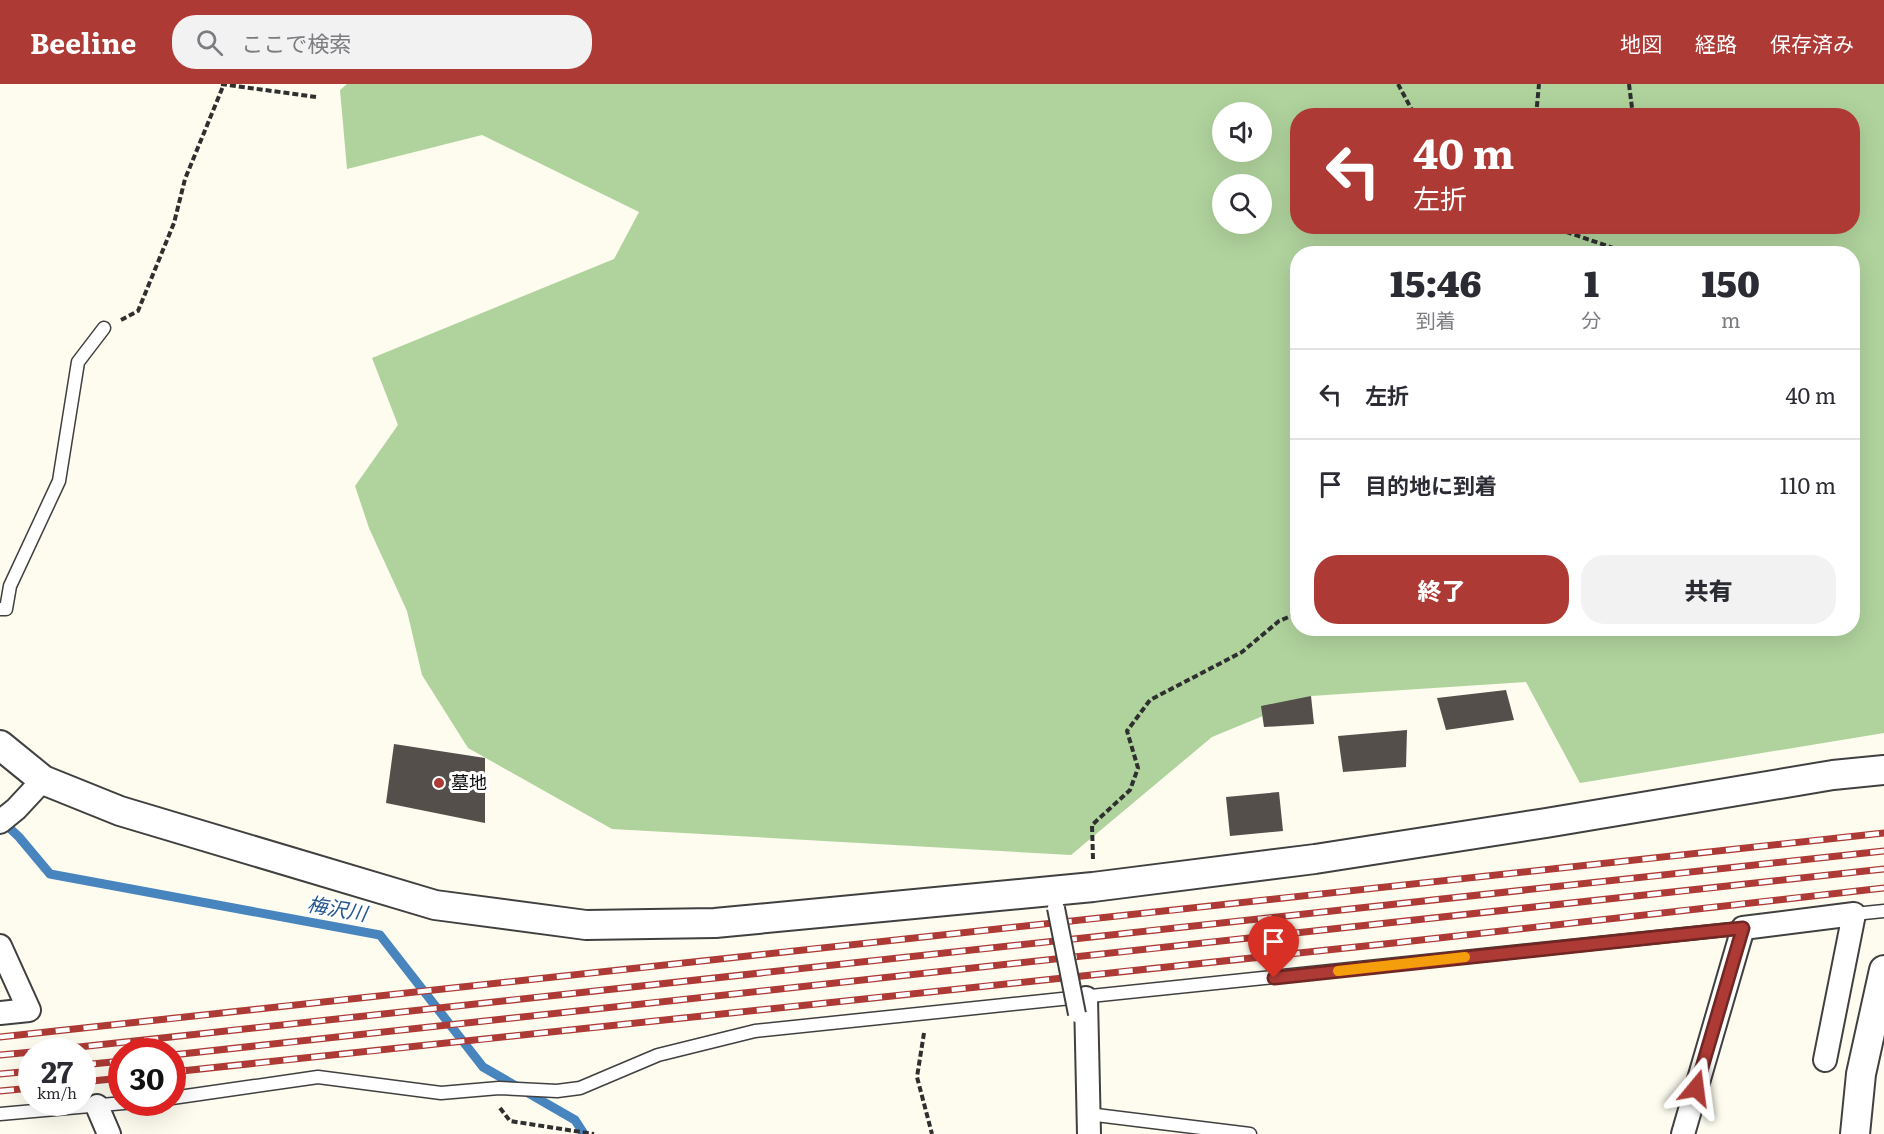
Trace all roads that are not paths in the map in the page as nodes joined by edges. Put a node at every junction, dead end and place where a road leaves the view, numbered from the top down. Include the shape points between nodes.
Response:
1 (104, 328) road end
2 (0, 609) edge
3 (0, 745) edge
4 (1884, 770) edge
5 (43, 780) junction
6 (8, 816) edge
7 (1056, 908) dead end
8 (1884, 911) edge
9 (1854, 914) junction
10 (1743, 928) junction
11 (0, 946) edge
12 (1884, 970) edge
13 (1082, 1006) junction
14 (0, 1013) edge
15 (1825, 1060) dead end
16 (186, 1096) edge
17 (108, 1105) edge
18 (96, 1106) joint
19 (18, 1112) edge
20 (0, 1114) edge
21 (1088, 1124) edge
22 (109, 1134) edge
23 (1250, 1134) edge
24 (1683, 1134) edge
25 (1855, 1134) edge

1 - 2 lane via 78,362 59,481 10,586 6,609
3 - 5 street
4 - 5 street via 1327,857 1093,887 715,923 586,925 435,905 120,811
5 - 6 street
7 - 13 street, bridge
8 - 9 lane
9 - 10 street
9 - 15 street
10 - 13 lane
10 - 24 street
11 - 14 street via 29,1010
12 - 25 street via 1861,1074
13 - 16 lane via 927,1014 755,1031 658,1055 580,1088 556,1091 499,1088 441,1093 318,1077
13 - 21 street
17 - 18 lane
18 - 22 street
19 - 20 lane
21 - 23 lane

